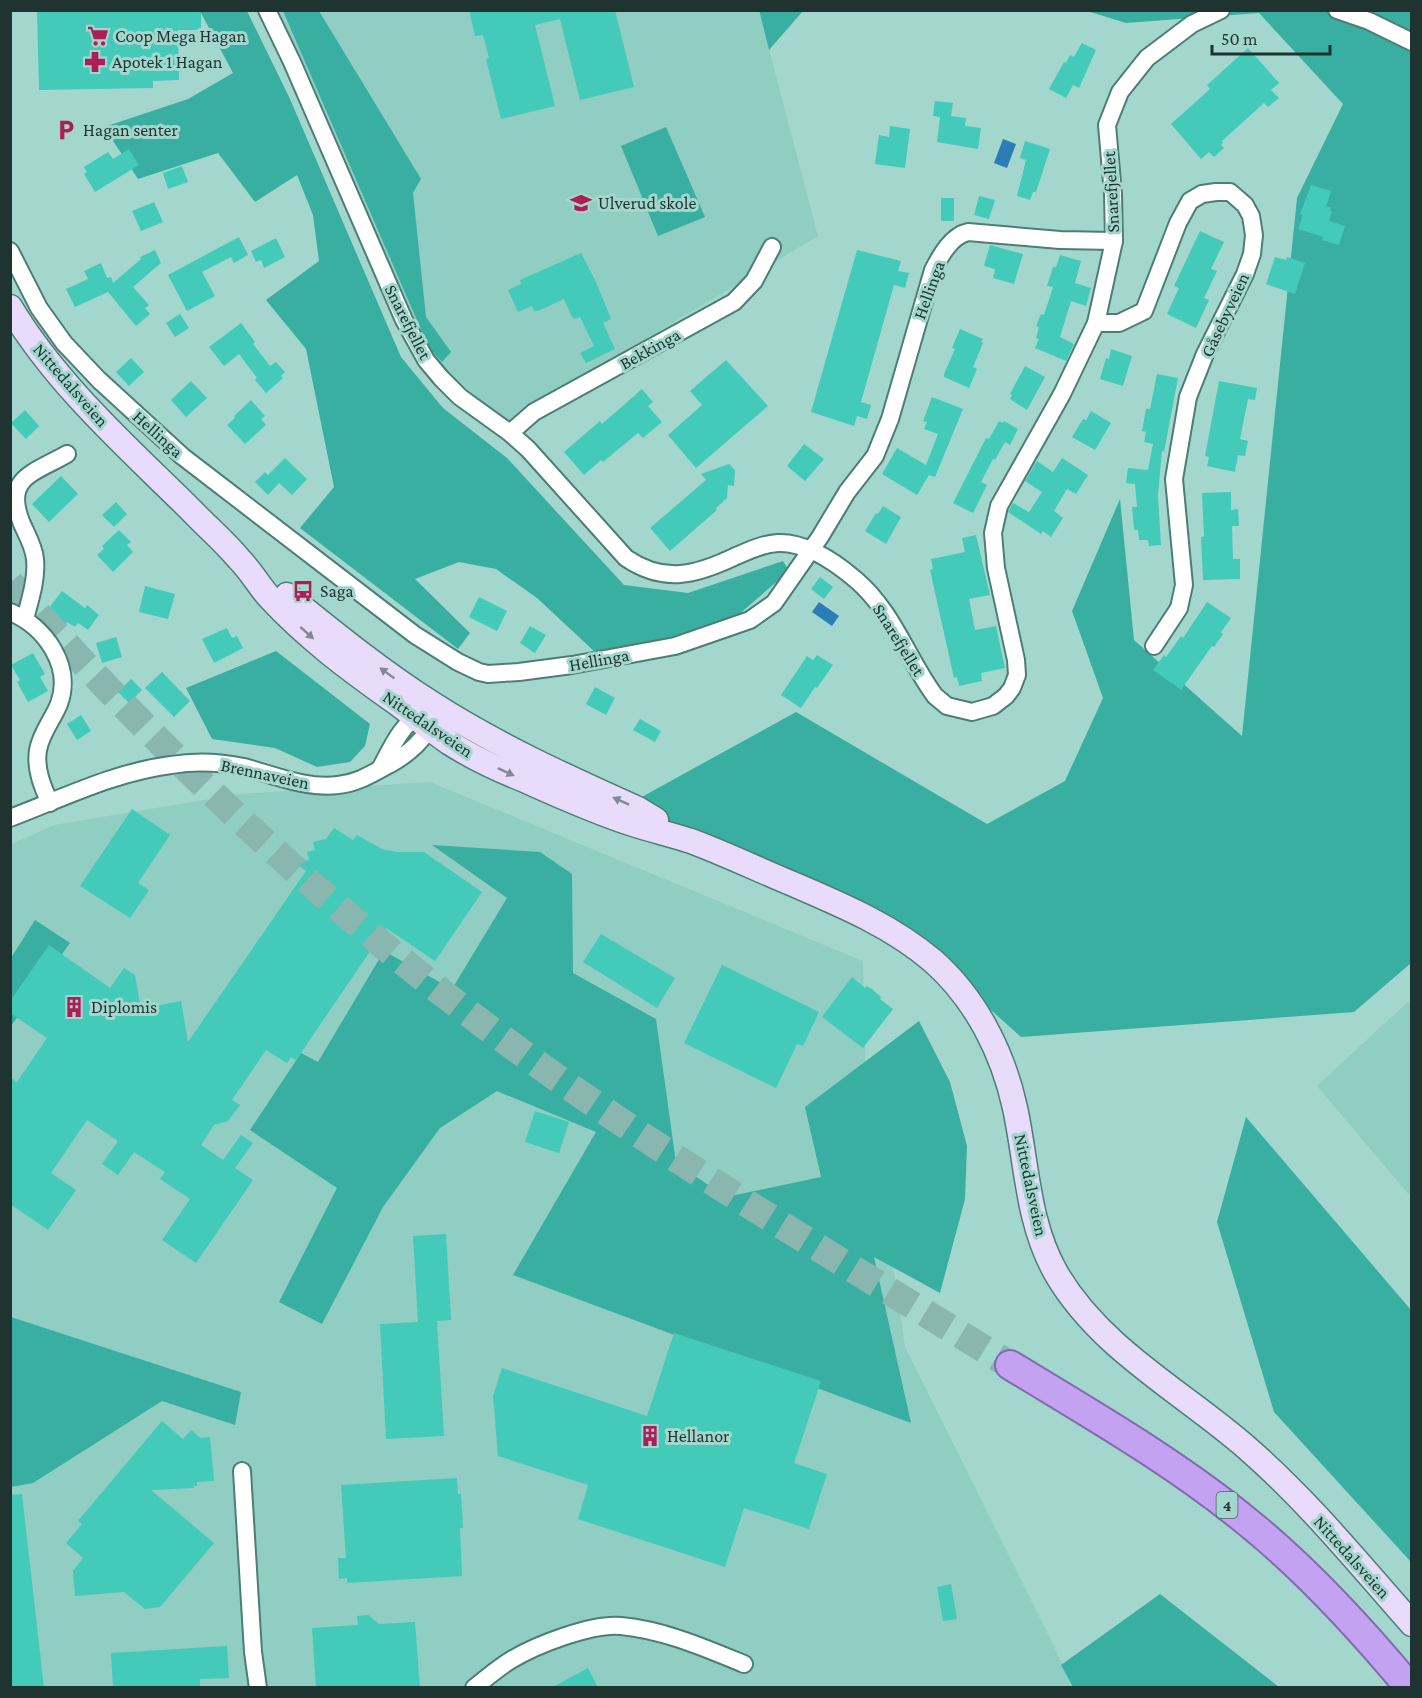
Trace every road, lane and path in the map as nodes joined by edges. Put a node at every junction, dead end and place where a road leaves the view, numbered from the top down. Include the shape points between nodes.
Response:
1 (267, 10) edge
2 (1221, 10) edge
3 (1337, 10) edge
4 (1412, 42) edge
5 (1113, 241) junction
6 (772, 247) dead end
7 (10, 251) edge
8 (10, 307) edge
9 (1096, 323) junction
10 (510, 433) junction
11 (67, 454) dead end
12 (810, 550) junction
13 (18, 615) edge
14 (1154, 646) dead end
15 (427, 717) junction
16 (50, 802) junction
17 (10, 818) edge
18 (1010, 1365) tunnel mouth
19 (242, 1471) dead end
20 (1412, 1624) edge
21 (744, 1664) dead end
22 (258, 1688) edge
23 (474, 1688) edge
24 (1410, 1688) edge

1 - 10 street, Snarefjellet via 414,340 426,360 460,397
2 - 5 street, Snarefjellet via 1191,24 1147,58 1120,92 1107,125
3 - 4 street
5 - 9 street, Snarefjellet
5 - 12 street, Hellinga via 976,231 963,233 945,250 933,270 890,419 875,456
6 - 10 street, Bekkinga via 754,281 734,302 540,408
7 - 12 street, Hellinga via 39,308 64,343 182,456 415,635 479,672 519,672 625,656 675,646 735,626 774,603
8 - 15 main road, Nittedalsveien via 43,356 79,398 240,559 364,656
9 - 12 street, Snarefjellet via 1062,394 999,507 993,533 996,568 1017,668 1012,688 1000,702 972,712 941,702 871,595 840,568
9 - 14 street, Gåsebyveien via 1119,323 1144,310 1190,201 1202,194 1230,192 1245,205 1254,235 1252,254 1188,397 1174,479 1185,585 1179,608
10 - 12 street, Snarefjellet via 626,558 644,568 666,574 697,572 760,546 778,543
11 - 13 street via 24,479 15,494 16,509 35,560 34,583
13 - 16 street via 52,646 62,674 62,695 39,747 38,768
15 - 16 street, Brennaveien via 399,735 380,769 361,780 325,786 226,764 172,764 125,774
15 - 20 main road, Nittedalsveien via 504,744 638,809 690,841 878,923 917,948 947,974 980,1018 1003,1067 1015,1108 1036,1224 1052,1264 1075,1300 1125,1352 1272,1471
16 - 17 street, Brennaveien
18 - 24 highway, 4 via 1162,1459 1250,1524 1334,1602
19 - 22 street
21 - 23 street via 690,1642 618,1626 582,1630 545,1644 511,1660

